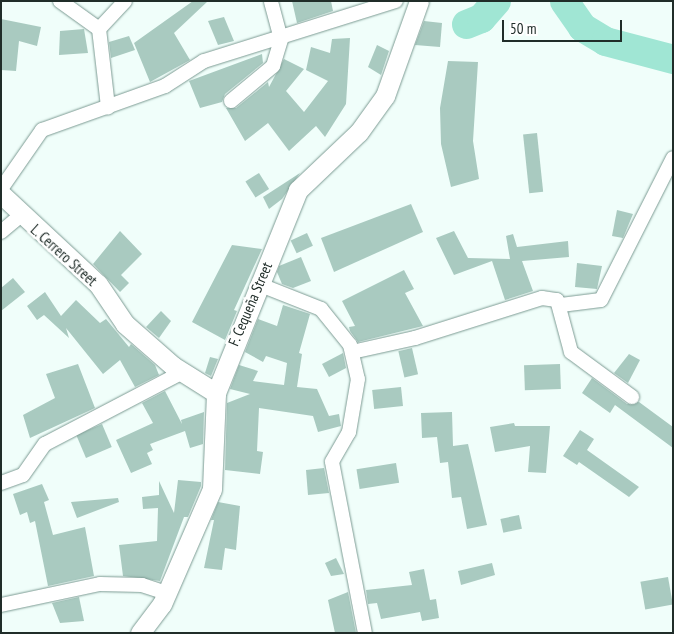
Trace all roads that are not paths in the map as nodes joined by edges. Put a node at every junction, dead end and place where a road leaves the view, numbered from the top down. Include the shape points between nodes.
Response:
1 (60, 1) edge
2 (125, 1) edge
3 (271, 1) edge
4 (396, 1) edge
5 (420, 1) edge
6 (98, 29) junction
7 (281, 39) junction
8 (231, 101) dead end
9 (108, 107) junction
10 (673, 158) edge
11 (1, 189) edge
12 (1, 194) edge
13 (20, 216) junction
14 (1, 232) edge
15 (258, 284) junction
16 (561, 305) junction
17 (352, 352) junction
18 (183, 372) junction
19 (216, 393) junction
20 (632, 397) dead end
21 (1, 483) edge
22 (167, 593) junction
23 (1, 606) edge
24 (140, 633) edge
25 (365, 633) edge

1 - 6 street
2 - 6 street
3 - 7 street
4 - 7 street
5 - 15 street, F. Cequeña Street via 385,96 359,132 298,190
6 - 9 street
7 - 8 street via 273,66
7 - 9 street via 204,61 165,86
9 - 11 street via 42,130
10 - 16 street via 601,300
12 - 13 street, L. Cerrero Street
13 - 14 street
13 - 18 street, L. Cerrero Street via 98,284 126,324
15 - 17 street via 321,308
15 - 19 street, F. Cequeña Street
16 - 17 street via 557,300 542,298 415,338
16 - 20 street via 570,352
17 - 25 street via 358,379 351,423 332,462
18 - 19 street, L. Cerrero Street
18 - 21 street via 45,444 22,475
19 - 22 street, F. Cequeña Street via 212,490
22 - 23 street via 142,585 100,584
22 - 24 street, F. Cequeña Street

